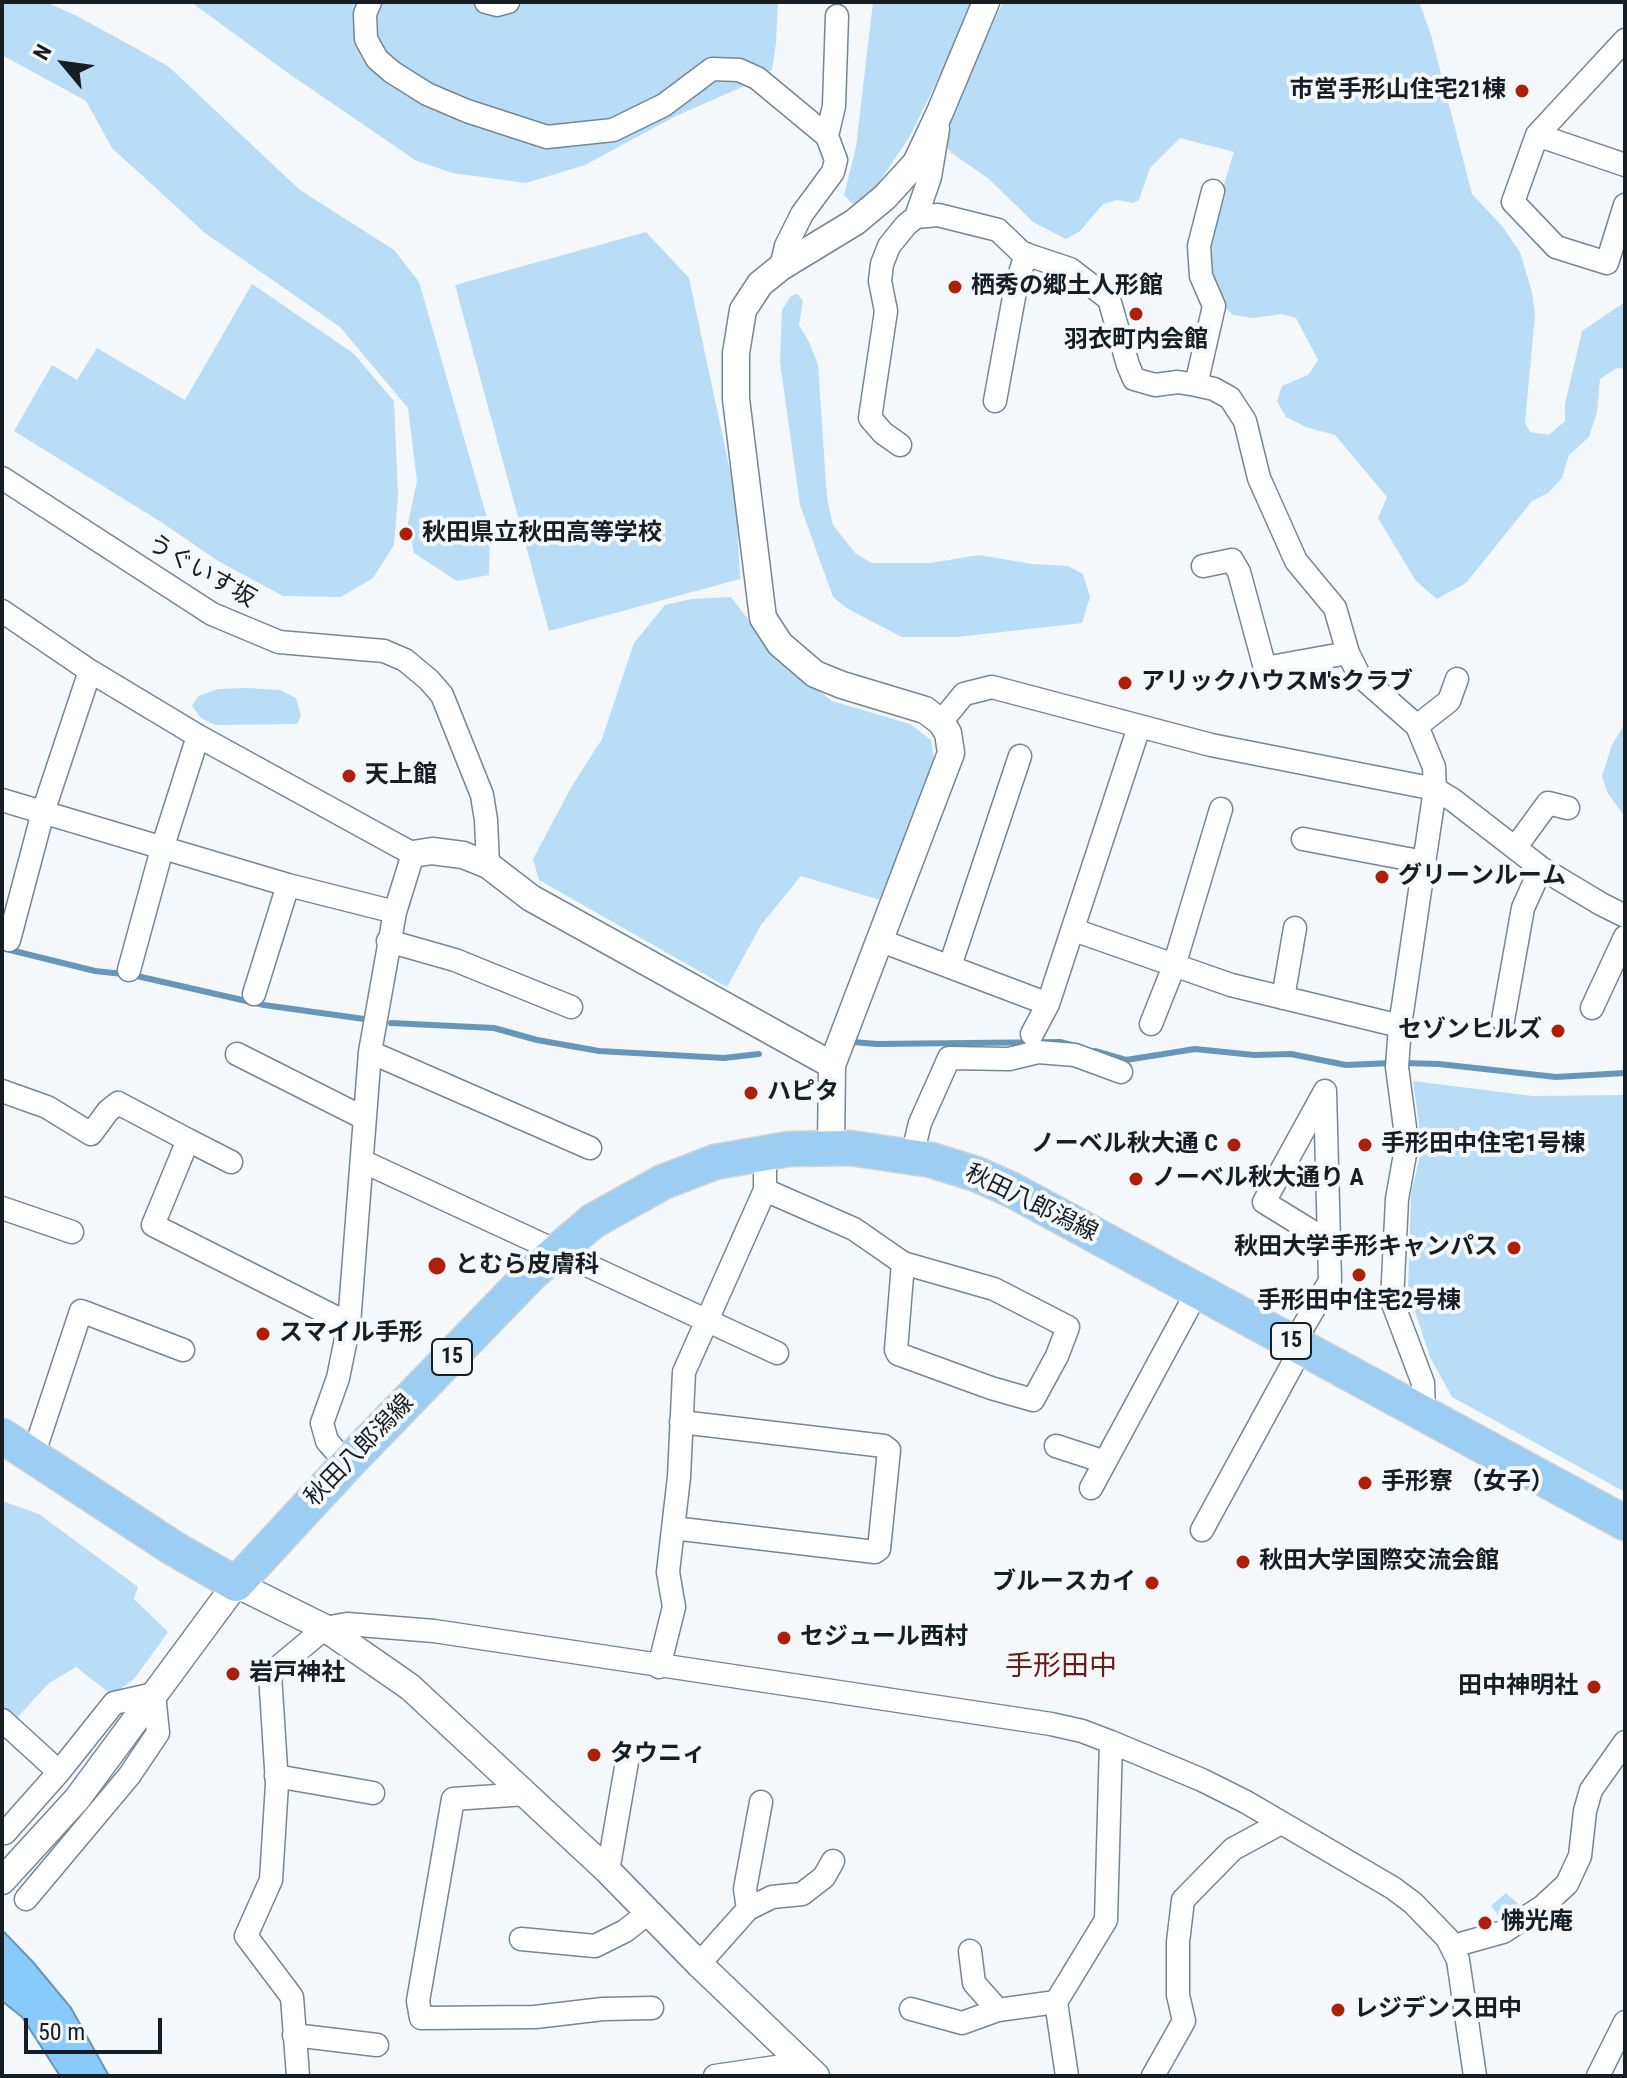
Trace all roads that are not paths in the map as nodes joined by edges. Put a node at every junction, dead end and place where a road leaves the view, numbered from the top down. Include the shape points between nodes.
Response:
1 (370, 2) edge
2 (486, 2) edge
3 (508, 2) edge
4 (986, 2) edge
5 (837, 16) dead end
6 (1625, 40) edge
7 (940, 112) junction
8 (1537, 135) junction
9 (827, 136) junction
10 (1625, 165) edge
11 (1213, 191) dead end
12 (1625, 205) edge
13 (916, 217) junction
14 (1026, 254) junction
15 (781, 267) junction
16 (1196, 385) junction
17 (995, 401) dead end
18 (900, 445) dead end
19 (2, 478) edge
20 (1203, 566) dead end
21 (2, 611) edge
22 (1348, 653) junction
23 (90, 671) junction
24 (1457, 679) dead end
25 (941, 722) junction
26 (1417, 726) junction
27 (1139, 727) junction
28 (198, 736) junction
29 (1020, 756) dead end
30 (1435, 789) junction
31 (2, 800) edge
32 (1568, 808) dead end
33 (1221, 809) dead end
34 (43, 812) junction
35 (1303, 839) dead end
36 (1515, 848) junction
37 (162, 849) junction
38 (413, 854) junction
39 (1424, 862) junction
40 (488, 865) junction
41 (1541, 868) junction
42 (288, 885) junction
43 (395, 912) junction
44 (1625, 916) edge
45 (1295, 928) dead end
46 (1074, 930) junction
47 (1625, 937) edge
48 (9, 940) dead end
49 (879, 940) junction
50 (388, 941) junction
51 (950, 966) junction
52 (1174, 966) junction
53 (129, 970) dead end
54 (254, 994) dead end
55 (1283, 998) junction
56 (1048, 1004) junction
57 (571, 1007) dead end
58 (1592, 1008) dead end
59 (1503, 1020) dead end
60 (1151, 1024) dead end
61 (1400, 1026) junction
62 (1032, 1034) dead end
63 (370, 1052) junction
64 (237, 1054) dead end
65 (832, 1065) junction
66 (1121, 1072) dead end
67 (2, 1091) edge
68 (364, 1118) junction
69 (188, 1140) junction
70 (831, 1147) junction
71 (590, 1148) dead end
72 (765, 1152) junction
73 (912, 1156) junction
74 (362, 1161) junction
75 (231, 1162) dead end
76 (765, 1190) junction
77 (2, 1208) edge
78 (72, 1232) dead end
79 (1329, 1242) junction
80 (557, 1250) junction
81 (903, 1263) junction
82 (1198, 1290) junction
83 (707, 1322) junction
84 (349, 1324) junction
85 (1302, 1347) junction
86 (183, 1350) dead end
87 (777, 1353) dead end
88 (1424, 1414) junction
89 (681, 1422) junction
90 (2, 1436) edge
91 (1056, 1446) dead end
92 (33, 1456) junction
93 (1105, 1462) junction
94 (347, 1464) junction
95 (1091, 1488) dead end
96 (1625, 1523) edge
97 (673, 1528) junction
98 (1202, 1530) dead end
99 (236, 1584) junction
100 (325, 1628) junction
101 (659, 1667) junction
102 (154, 1694) junction
103 (2, 1720) edge
104 (1111, 1742) junction
105 (1625, 1742) edge
106 (628, 1756) dead end
107 (59, 1772) junction
108 (276, 1776) junction
109 (373, 1793) dead end
110 (526, 1794) junction
111 (761, 1802) dead end
112 (1281, 1823) junction
113 (2, 1831) edge
114 (833, 1861) dead end
115 (608, 1871) junction
116 (2, 1881) edge
117 (26, 1899) dead end
118 (748, 1909) junction
119 (648, 1913) junction
120 (521, 1939) dead end
121 (1453, 1946) junction
122 (970, 1951) dead end
123 (699, 1964) junction
124 (1056, 2002) junction
125 (652, 2008) dead end
126 (911, 2009) dead end
127 (998, 2010) junction
128 (1625, 2022) edge
129 (294, 2035) junction
130 (377, 2045) dead end
131 (810, 2070) edge
132 (298, 2076) edge
133 (715, 2076) edge
134 (1067, 2076) edge
135 (1153, 2076) edge
136 (1475, 2076) edge
137 (1598, 2076) edge

1 - 9 street via 366,39 392,72 467,111 547,137 613,130 664,105 712,69 739,70 757,78
2 - 3 street
4 - 7 street
5 - 9 street via 834,106
6 - 8 street
7 - 13 street via 930,177
7 - 15 street via 916,163 885,197
8 - 10 street
8 - 12 street via 1513,202 1556,247 1607,263
9 - 15 street via 836,160 833,172 802,214
11 - 16 street via 1199,246 1201,276 1214,306
13 - 14 street via 938,215 998,230
13 - 18 street via 889,246 882,264 886,311 870,418
14 - 16 street via 1070,269 1109,299 1134,379
14 - 17 street
15 - 25 street via 760,284 743,310 736,353 736,399 763,618 780,644 815,674 925,710
16 - 22 street via 1230,398 1245,421 1259,478 1296,561 1335,608
19 - 40 street, うぐいす坂 via 212,614 279,642 384,651 405,660 442,695 482,795
20 - 22 street via 1232,560 1265,668
21 - 23 street
22 - 26 street via 1359,675
23 - 28 street
23 - 34 street
24 - 26 street via 1449,701
25 - 27 street via 964,694 992,687
25 - 49 street via 951,753
26 - 30 street via 1434,767
27 - 30 street
27 - 46 street
28 - 37 street
28 - 38 street
29 - 51 street
30 - 36 street
30 - 39 street
31 - 34 street
32 - 36 street via 1548,803
33 - 52 street
34 - 37 street
34 - 48 street
35 - 39 street
36 - 41 street
37 - 42 street
37 - 53 street
38 - 40 street via 463,855
38 - 43 street
39 - 61 street
40 - 65 street via 531,898
41 - 44 street
41 - 59 street via 1523,908
42 - 43 street
42 - 54 street
43 - 50 street
45 - 55 street
46 - 52 street
46 - 56 street
47 - 58 street
49 - 51 street
49 - 65 street
50 - 57 street via 455,960
50 - 63 street
51 - 56 street
52 - 55 street
52 - 60 street
55 - 61 street
56 - 62 street
61 - 88 street via 1398,1062 1407,1143 1397,1199 1392,1301 1423,1383
63 - 68 street
63 - 71 street
64 - 68 street
65 - 70 street
66 - 73 street via 1075,1055 949,1058 920,1123
67 - 69 street via 47,1107 91,1134 118,1103
68 - 74 street
69 - 75 street
69 - 84 street via 153,1225
70 - 72 main road, 秋田八郎潟線 / 15
70 - 73 main road, 秋田八郎潟線 / 15
72 - 76 street
72 - 80 main road, 秋田八郎潟線 / 15 via 715,1162 663,1182 604,1214
73 - 82 main road, 秋田八郎潟線 / 15 via 990,1179
74 - 80 street
74 - 84 street
76 - 81 street via 854,1229
76 - 83 street
77 - 78 street
79 - 79 street via 1328,1197 1325,1091 1264,1202
79 - 85 street via 1330,1281 1302,1329
80 - 83 street
80 - 94 main road, 秋田八郎潟線 / 15
81 - 81 street via 994,1289 1068,1327 1033,1400 898,1354
82 - 85 main road, 秋田八郎潟線 / 15
82 - 93 street
83 - 87 street
83 - 89 street via 684,1372
84 - 94 street via 322,1423 327,1441
85 - 88 main road, 秋田八郎潟線 / 15
85 - 98 street
86 - 92 street via 81,1311
88 - 96 main road, 秋田八郎潟線 / 15
89 - 97 street
89 - 97 street via 889,1450 875,1552
90 - 92 main road
91 - 93 street
92 - 99 main road
93 - 95 street
94 - 99 main road, 秋田八郎潟線 / 15
97 - 101 street via 668,1572 674,1607
99 - 100 street
99 - 102 street
100 - 101 street via 347,1624 434,1631
100 - 108 street via 270,1674
100 - 110 street via 410,1687
101 - 104 street via 1051,1724
102 - 107 street via 114,1703
102 - 116 street via 77,1799
102 - 117 street via 158,1733 129,1776
103 - 107 street
104 - 112 street via 1202,1780
104 - 124 street via 1106,1920
105 - 121 street via 1591,1790 1580,1856 1567,1884 1503,1932
106 - 115 street
107 - 113 street
108 - 109 street
108 - 129 street via 271,1880 246,1936 292,1997
110 - 115 street
110 - 125 street via 453,1799 418,2001 421,2018
111 - 118 street via 745,1889
112 - 121 street via 1404,1896
112 - 135 street via 1233,1849 1183,1900 1178,1995 1184,2021
114 - 118 street via 824,1877 802,1894 772,1897
115 - 119 street
118 - 123 street
119 - 120 street via 595,1946
119 - 123 street
121 - 136 street
122 - 127 street via 974,1983
123 - 131 street
124 - 127 street
124 - 134 street
126 - 127 street via 962,2023
128 - 137 street
129 - 130 street
129 - 132 street
131 - 133 street

